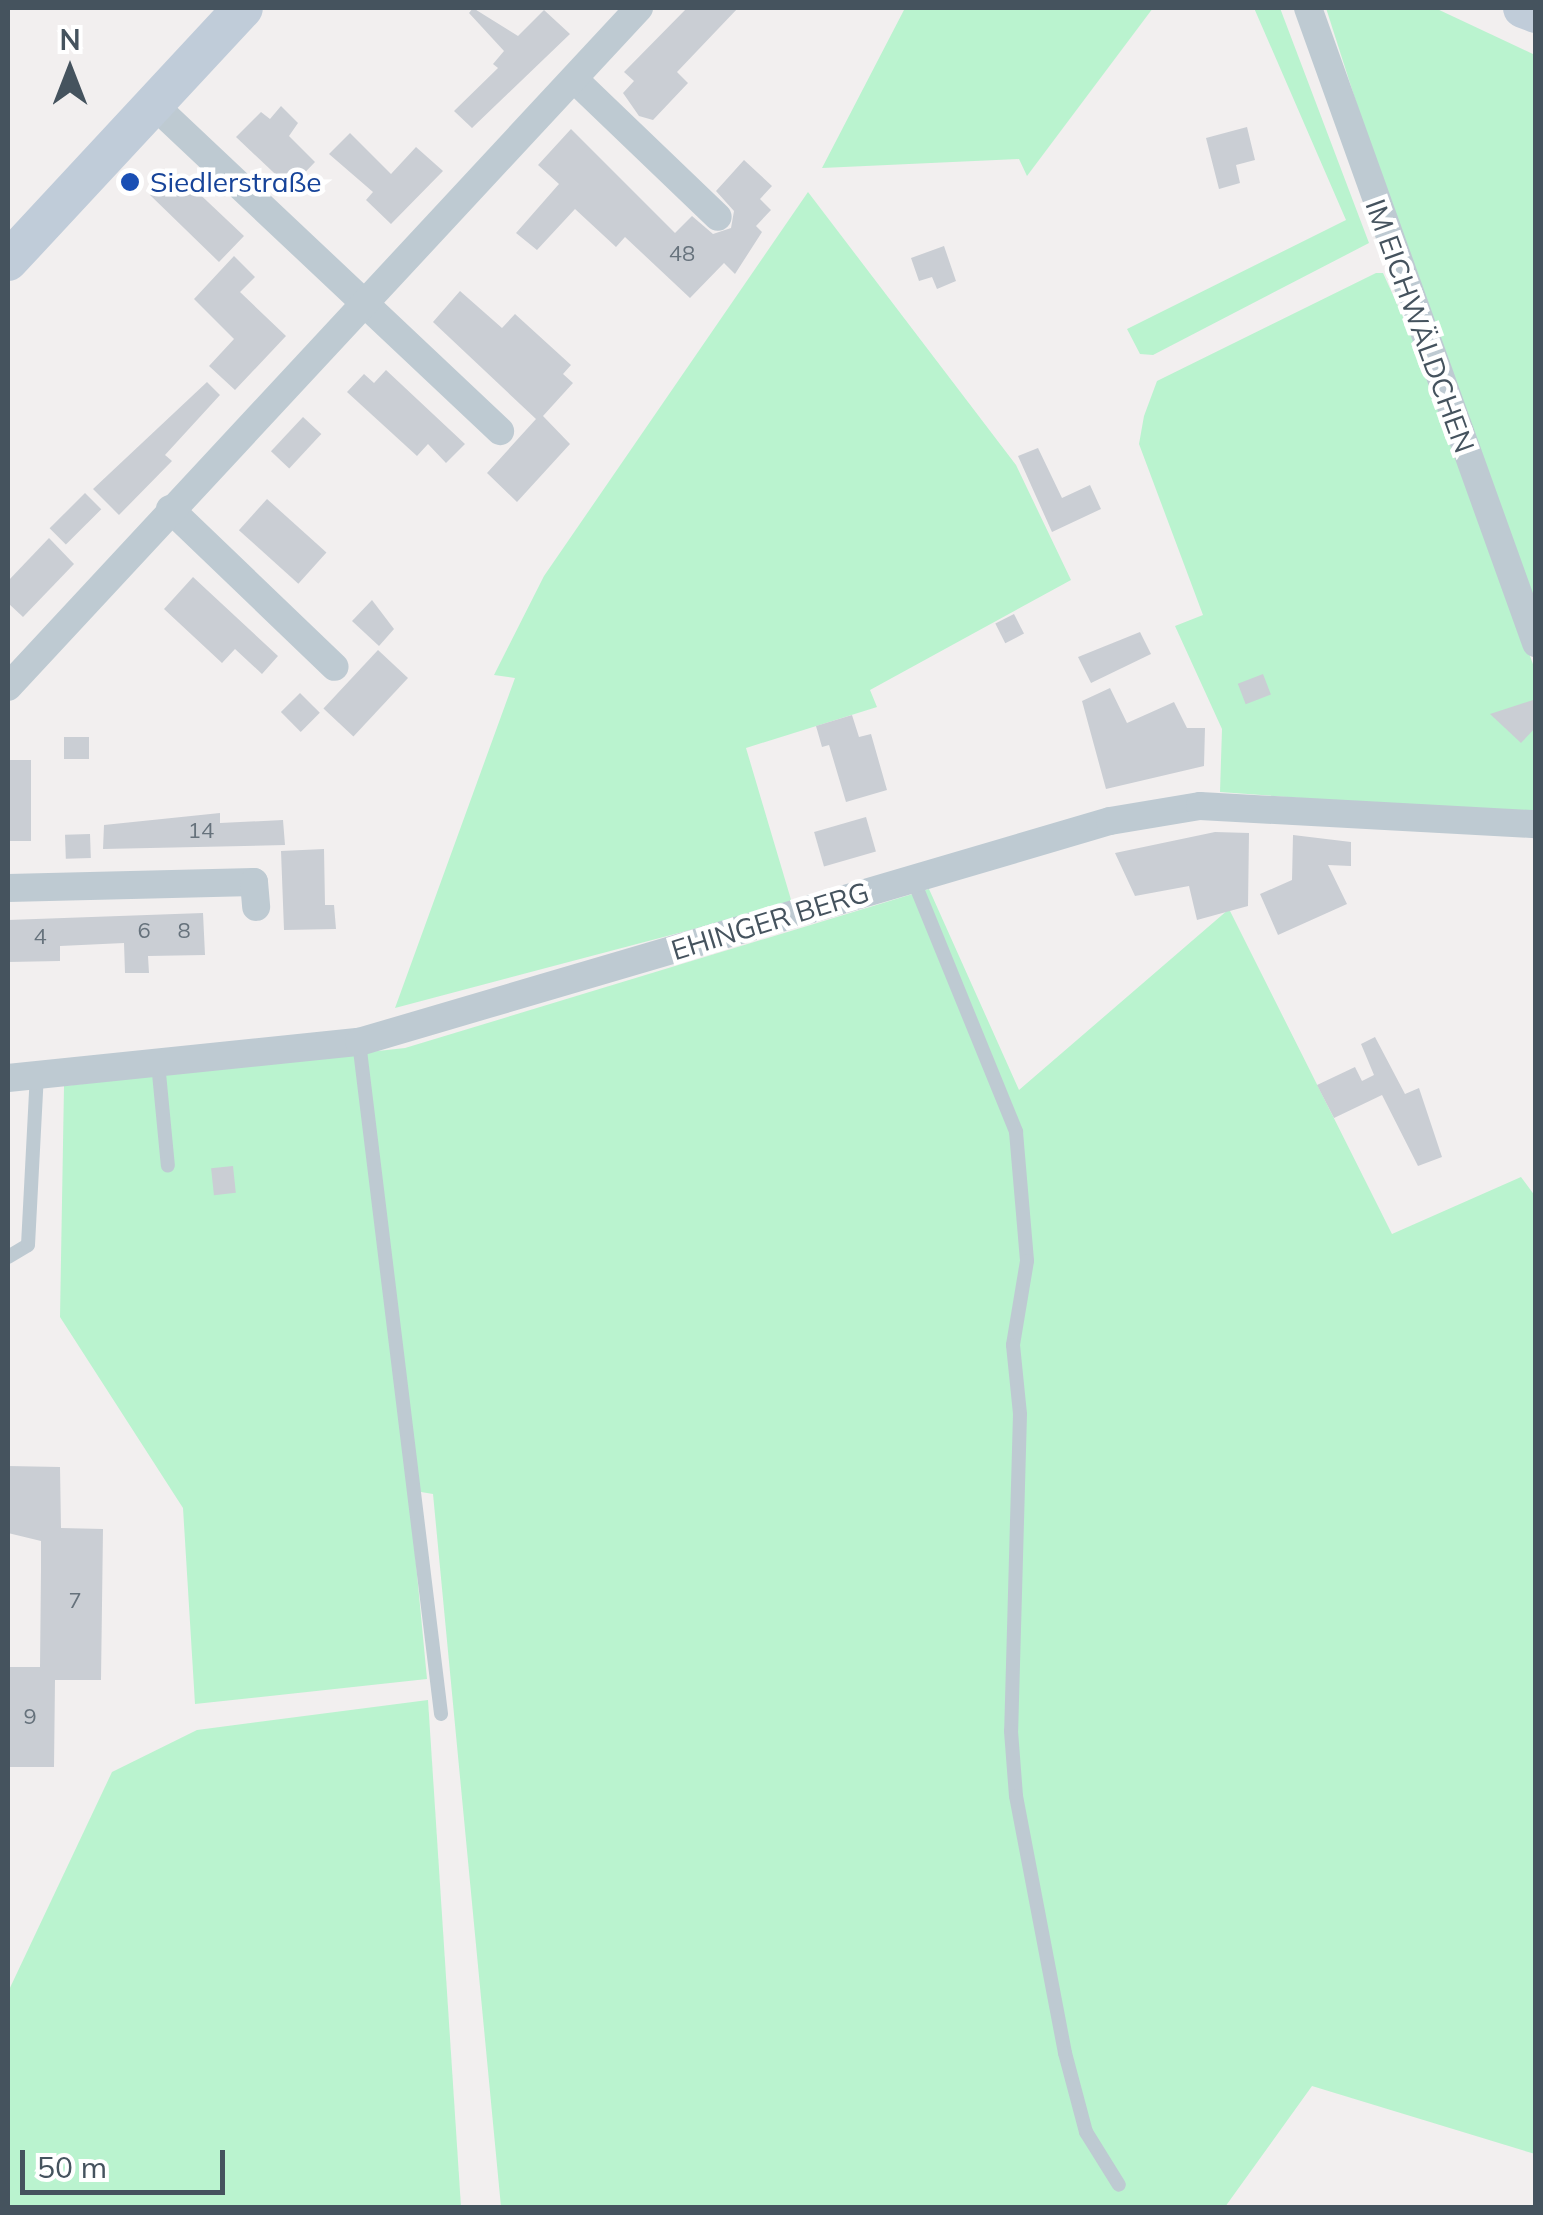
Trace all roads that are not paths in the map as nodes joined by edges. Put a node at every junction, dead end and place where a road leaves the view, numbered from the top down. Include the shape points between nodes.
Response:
1 (243, 8) edge
2 (639, 8) edge
3 (1308, 8) edge
4 (1523, 8) edge
5 (1536, 13) edge
6 (574, 80) junction
7 (152, 104) junction
8 (718, 217) dead end
9 (8, 261) edge
10 (367, 299) junction
11 (500, 431) dead end
12 (170, 509) junction
13 (1536, 643) edge
14 (335, 667) dead end
15 (8, 687) edge
16 (1536, 824) edge
17 (913, 879) junction
18 (8, 888) edge
19 (256, 907) dead end
20 (359, 1042) junction
21 (158, 1062) junction
22 (37, 1075) junction
23 (8, 1078) edge
24 (168, 1166) dead end
25 (8, 1258) edge
26 (441, 1714) dead end
27 (1119, 2186) dead end

1 - 7 main road
2 - 6 street
3 - 13 street, IM EICHWÄLDCHEN
4 - 5 main road
6 - 8 street
6 - 10 street
7 - 9 main road
7 - 10 street
10 - 11 street
10 - 12 street
12 - 14 street
12 - 15 street
16 - 17 street, EHINGER BERG via 1200,806 1110,821
17 - 20 street, EHINGER BERG
17 - 27 lane via 1016,1132 1027,1261 1013,1346 1020,1414 1016,1796 1064,2052 1086,2132
18 - 19 street via 254,882
20 - 21 street, EHINGER BERG
20 - 26 lane
21 - 22 street, EHINGER BERG
21 - 24 lane
22 - 23 street, EHINGER BERG
22 - 25 lane via 28,1245

